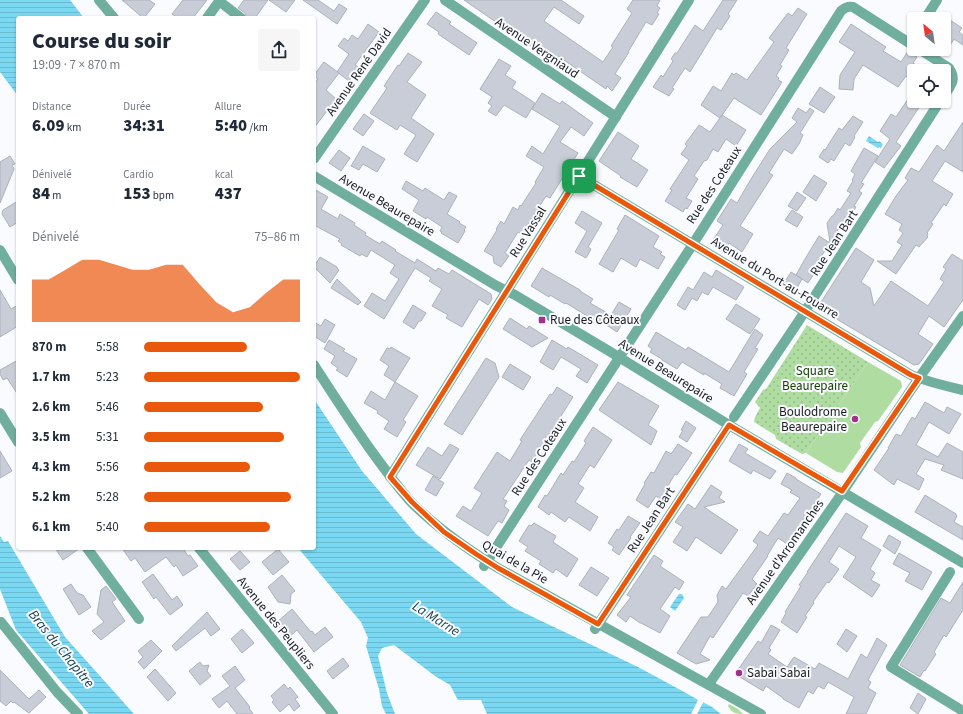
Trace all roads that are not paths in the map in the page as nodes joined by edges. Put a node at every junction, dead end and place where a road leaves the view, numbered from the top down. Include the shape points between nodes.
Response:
1 (99, 0) edge
2 (425, 0) edge
3 (445, 0) edge
4 (689, 0) edge
5 (937, 0) edge
6 (220, 1) edge
7 (929, 12) edge
8 (112, 16) edge
9 (209, 16) edge
10 (239, 16) edge
11 (907, 40) edge
12 (932, 56) edge
13 (943, 64) edge
14 (951, 71) edge
15 (951, 84) edge
16 (936, 108) edge
17 (616, 117) junction
18 (316, 156) edge
19 (579, 176) junction
20 (316, 177) edge
21 (693, 244) junction
22 (0, 250) edge
23 (16, 277) edge
24 (507, 291) junction
25 (805, 312) junction
26 (963, 316) edge
27 (619, 357) junction
28 (316, 368) edge
29 (919, 378) junction
30 (963, 390) edge
31 (0, 413) edge
32 (732, 421) junction
33 (16, 439) edge
34 (390, 477) junction
35 (842, 491) junction
36 (88, 550) edge
37 (201, 550) edge
38 (963, 562) edge
39 (486, 564) junction
40 (950, 572) dead end
41 (139, 618) dead end
42 (1, 622) edge
43 (597, 626) junction
44 (709, 684) junction
45 (963, 711) edge
46 (78, 714) edge
47 (333, 714) edge
48 (761, 714) edge

1 - 8 street
2 - 18 street, Avenue René David
3 - 17 street, Avenue Vergniaud
4 - 17 street, Rue Vassal
5 - 7 street
6 - 9 street
6 - 10 street
11 - 21 street, Rue des Coteaux via 853,7 844,8
12 - 13 street
14 - 15 street via 954,77
16 - 25 street, Rue Jean Bart
17 - 19 street, Rue Vassal
19 - 21 street, Avenue du Port-au-Fouarre
19 - 24 street, Rue Vassal
20 - 24 street, Avenue Beaurepaire
21 - 25 street, Avenue du Port-au-Fouarre
21 - 27 street, Rue des Coteaux
22 - 23 street
24 - 27 street, Avenue Beaurepaire
24 - 34 street, Rue Vassal
25 - 29 street, Avenue du Port-au-Fouarre
25 - 32 street, Rue Jean Bart
26 - 29 street, Avenue d'Arromanches
27 - 32 street, Avenue Beaurepaire
27 - 39 street, Rue des Coteaux
28 - 34 street, Quai de la Pie
29 - 30 street, Avenue du Port-au-Fouarre
29 - 35 street, Avenue d'Arromanches
31 - 33 street
32 - 35 street, Avenue Beaurepaire
32 - 43 street, Rue Jean Bart
34 - 39 street, Quai de la Pie via 444,532
35 - 38 street, Avenue Beaurepaire
35 - 44 street, Avenue d'Arromanches
36 - 41 street
37 - 47 street, Avenue des Peupliers
39 - 43 street, Quai de la Pie
40 - 45 street via 891,667
42 - 46 street
43 - 44 street, Quai de la Pie
44 - 48 street, Quai de la Pie

